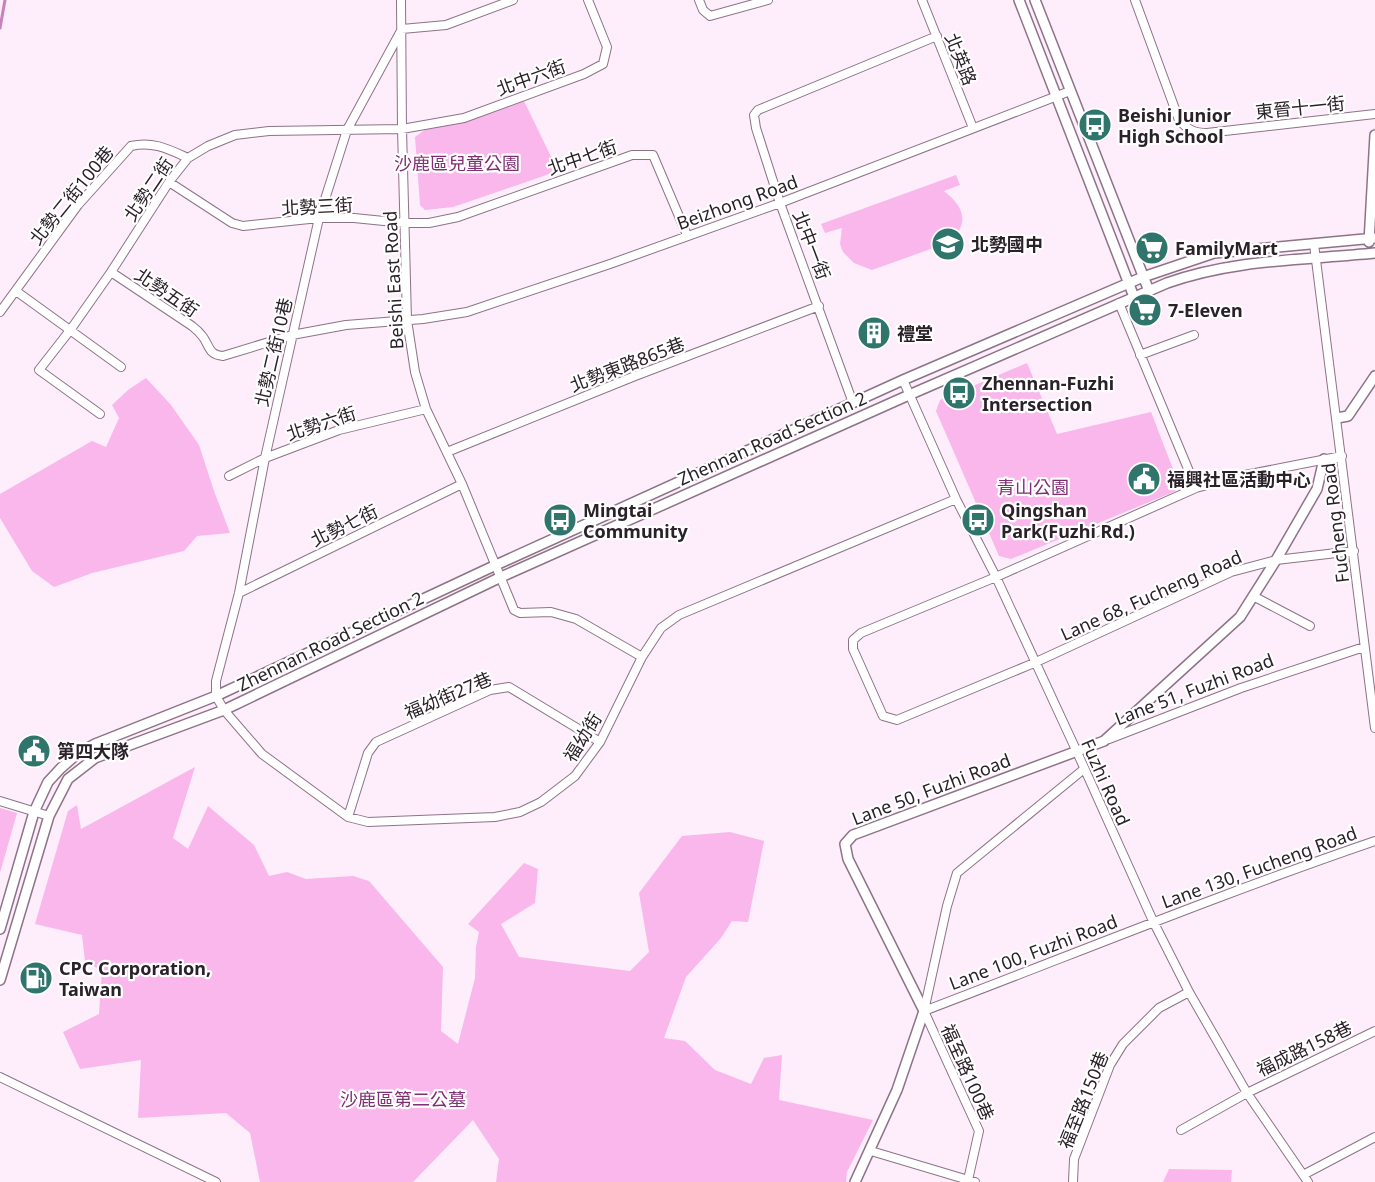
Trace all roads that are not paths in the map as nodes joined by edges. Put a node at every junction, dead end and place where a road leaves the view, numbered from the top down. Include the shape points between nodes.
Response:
1 (401, 0) edge
2 (513, 0) edge
3 (588, 0) edge
4 (699, 0) edge
5 (768, 0) edge
6 (922, 0) edge
7 (1018, 0) edge
8 (1035, 0) edge
9 (1136, 0) edge
10 (402, 29) junction
11 (937, 36) junction
12 (1070, 91) junction
13 (1055, 97) junction
14 (1375, 114) edge
15 (973, 128) junction
16 (402, 129) junction
17 (348, 130) junction
18 (1375, 135) edge
19 (188, 158) junction
20 (169, 182) junction
21 (780, 203) junction
22 (319, 218) junction
23 (404, 223) junction
24 (687, 235) junction
25 (1372, 238) edge
26 (1314, 244) junction
27 (1372, 253) edge
28 (1315, 259) junction
29 (111, 272) junction
30 (1143, 277) junction
31 (1129, 283) junction
32 (16, 291) junction
33 (1149, 291) junction
34 (1134, 297) junction
35 (1119, 303) junction
36 (819, 306) junction
37 (0, 312) edge
38 (407, 320) junction
39 (71, 329) junction
40 (291, 335) junction
41 (1194, 335) dead end
42 (1140, 355) junction
43 (121, 367) dead end
44 (1375, 376) edge
45 (903, 380) junction
46 (909, 395) junction
47 (853, 403) junction
48 (426, 409) junction
49 (100, 414) dead end
50 (1337, 418) junction
51 (447, 452) junction
52 (1342, 456) junction
53 (265, 458) junction
54 (1324, 459) junction
55 (229, 476) dead end
56 (462, 484) junction
57 (1196, 488) junction
58 (956, 499) junction
59 (1354, 551) junction
60 (1276, 560) junction
61 (496, 565) junction
62 (501, 577) junction
63 (996, 578) junction
64 (239, 593) junction
65 (1253, 596) junction
66 (1310, 626) dead end
67 (1364, 647) junction
68 (642, 657) junction
69 (1034, 663) junction
70 (216, 696) junction
71 (224, 710) junction
72 (1375, 728) edge
73 (1104, 741) junction
74 (600, 742) junction
75 (1077, 752) junction
76 (1084, 769) junction
77 (0, 801) edge
78 (34, 812) junction
79 (49, 816) junction
80 (348, 817) junction
81 (1375, 841) edge
82 (1153, 921) junction
83 (0, 929) edge
84 (0, 980) edge
85 (1189, 992) junction
86 (924, 1011) junction
87 (1375, 1031) edge
88 (0, 1077) edge
89 (1247, 1093) junction
90 (1181, 1130) dead end
91 (1375, 1137) edge
92 (871, 1150) junction
93 (1306, 1179) edge
94 (971, 1181) edge
95 (216, 1182) edge
96 (855, 1182) edge
97 (1073, 1182) edge

1 - 10 street, Beishi East Road
2 - 10 street via 446,25
3 - 16 street, 北中六街 via 607,47 603,64 464,118
4 - 5 street via 710,16
6 - 11 street, 北英路
7 - 13 street
8 - 12 street
9 - 14 street, 東晉十一街 via 1179,120 1186,128 1207,133
10 - 16 street, Beishi East Road
10 - 17 street, 北勢二街10巷
11 - 15 street, 北英路
11 - 21 street, 北中一街 via 758,110 754,115 756,128
12 - 13 street, Beizhong Road
12 - 30 street
13 - 15 street, Beizhong Road
13 - 31 street
15 - 21 street, Beizhong Road
16 - 17 street, 北勢二街
16 - 23 street, Beishi East Road
17 - 19 street, 北勢二街 via 235,135
17 - 22 street, 北勢二街10巷
18 - 25 street
19 - 20 street, 北勢二街
19 - 32 street, 北勢二街100巷 via 155,144 131,146 78,205
20 - 22 street, 北勢三街 via 232,223 243,226
20 - 29 street, 北勢二街
21 - 24 street, Beizhong Road
21 - 36 street, 北中一街
22 - 23 street, 北勢三街
22 - 40 street, 北勢二街10巷
23 - 24 street, 北中七街 via 458,217 632,155 653,155
23 - 38 street, Beishi East Road
24 - 38 street, Beizhong Road via 467,312
25 - 26 street, Zhennan Road Section 2
25 - 27 street
26 - 28 street, Fucheng Road
26 - 30 street, Zhennan Road Section 2 via 1214,254
27 - 28 street, Zhennan Road Section 2
28 - 33 street, Zhennan Road Section 2 via 1206,270
28 - 50 street, Fucheng Road
29 - 39 street, 北勢二街
29 - 40 street, 北勢五街 via 192,326 216,356
30 - 31 street, Zhennan Road Section 2
30 - 33 street
31 - 34 street
31 - 45 street, Zhennan Road Section 2
32 - 37 street, 北勢二街100巷
32 - 39 street
33 - 34 street, Zhennan Road Section 2
34 - 35 street, Zhennan Road Section 2
35 - 42 street
35 - 46 street, Zhennan Road Section 2
36 - 47 street, 北中一街
36 - 51 street, 北勢東路865巷
38 - 40 street, 北勢五街
38 - 48 street, Beishi East Road via 415,372
39 - 43 street
39 - 49 street, 北勢二街 via 39,370
40 - 53 street, 北勢二街10巷
41 - 42 street
42 - 57 street
44 - 50 street via 1348,416
45 - 46 street, Fuzhi Road
45 - 47 street, Zhennan Road Section 2
46 - 58 street, Fuzhi Road
46 - 62 street, Zhennan Road Section 2
47 - 61 street, Zhennan Road Section 2
48 - 51 street, Beishi East Road
48 - 53 street, 北勢六街 via 339,430
50 - 52 street, Fucheng Road
51 - 56 street, Beishi East Road
52 - 54 street
52 - 59 street, Fucheng Road
53 - 55 street, 北勢六街
53 - 64 street, 北勢二街10巷
54 - 57 street
54 - 60 street, Lane 51, Fuzhi Road via 1317,489
56 - 61 street, Beishi East Road
56 - 64 street, 北勢七街
57 - 63 street
58 - 63 street, Fuzhi Road
58 - 68 street, 福幼街 via 679,615 662,628
59 - 60 street, Lane 68, Fucheng Road
59 - 67 street, Fucheng Road
60 - 65 street, Lane 51, Fuzhi Road
60 - 69 street, Lane 68, Fucheng Road via 1231,572
61 - 62 street, Beishi East Road
61 - 70 street, Zhennan Road Section 2
62 - 68 street, Beishi East Road via 514,610 551,612 576,619
62 - 71 street, Zhennan Road Section 2
63 - 69 street, Fuzhi Road
63 - 69 street, Lane 68, Fucheng Road via 861,633 853,640 853,649 863,672 884,716 897,720
64 - 70 street, 北勢二街10巷 via 216,681
65 - 66 street
65 - 73 street, Lane 51, Fuzhi Road via 1240,617
67 - 72 street, Fucheng Road
67 - 73 street, Lane 51, Fuzhi Road via 1241,688
68 - 74 street, 福幼街
69 - 75 street, Fuzhi Road
70 - 71 street, 福幼街
70 - 78 street, Zhennan Road Section 2 via 77,754 48,782
71 - 79 street, Zhennan Road Section 2 via 95,758 68,779
71 - 80 street, 福幼街 via 262,754
73 - 75 street, Lane 50, Fuzhi Road
74 - 80 street, 福幼街 via 575,776 541,802 520,812 495,817 368,822
74 - 80 street, 福幼街27巷 via 509,687 490,690 376,742 368,753
75 - 76 street, Fuzhi Road
75 - 86 street, Lane 50, Fuzhi Road via 853,835 845,844 848,859
76 - 82 street, Fuzhi Road
76 - 86 street via 957,873
77 - 78 street
78 - 79 street
78 - 83 street, Zhennan Road Section 2
79 - 84 street, Zhennan Road Section 2
81 - 82 street, Lane 130, Fucheng Road
82 - 85 street, Fuzhi Road
82 - 86 street, Lane 100, Fuzhi Road
85 - 89 street, Fuzhi Road
85 - 97 street, 福至路150巷 via 1159,1008 1123,1044 1110,1065 1074,1160
86 - 92 street
86 - 94 street, 福至路100巷 via 979,1131
87 - 89 street, 福成路158巷
88 - 95 street
89 - 90 street, 福成路158巷
89 - 93 street, Fuzhi Road
91 - 93 street
92 - 94 street, 福至路100巷
92 - 96 street

